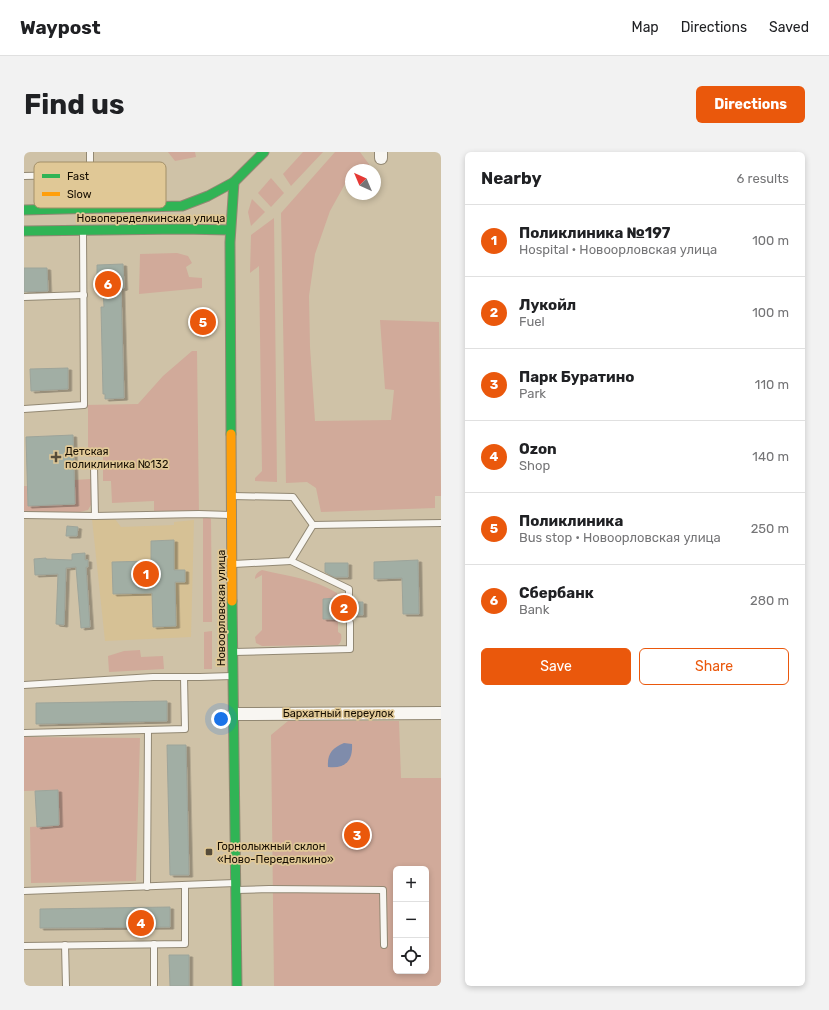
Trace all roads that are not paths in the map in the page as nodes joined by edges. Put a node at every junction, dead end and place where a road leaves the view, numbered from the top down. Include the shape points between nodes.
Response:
1 (264, 152) edge
2 (24, 176) edge
3 (34, 176) edge
4 (234, 182) junction
5 (166, 207) edge
6 (124, 208) edge
7 (24, 210) edge
8 (83, 230) junction
9 (230, 230) junction
10 (24, 231) edge
11 (84, 295) junction
12 (24, 297) edge
13 (24, 409) edge
14 (94, 467) dead end
15 (232, 496) junction
16 (24, 515) edge
17 (232, 515) junction
18 (95, 516) junction
19 (441, 523) edge
20 (313, 525) junction
21 (291, 561) junction
22 (233, 564) junction
23 (349, 602) dead end
24 (350, 623) dead end
25 (234, 652) junction
26 (233, 676) junction
27 (184, 677) junction
28 (24, 685) edge
29 (441, 713) edge
30 (234, 714) junction
31 (148, 730) junction
32 (24, 732) edge
33 (185, 885) junction
34 (237, 886) junction
35 (147, 887) junction
36 (24, 891) edge
37 (154, 944) junction
38 (65, 945) junction
39 (384, 945) dead end
40 (24, 946) edge
41 (66, 986) edge
42 (154, 986) edge
43 (238, 986) edge

1 - 4 street, Новопеределкинская улица
2 - 3 lane
4 - 5 street, Новопеределкинская улица via 182,206
4 - 9 street, Новопеределкинская улица
6 - 7 street, Новопеределкинская улица
8 - 9 street, Новопеределкинская улица
8 - 10 street, Новопеределкинская улица
8 - 11 lane
9 - 15 street, Новоорловская улица
11 - 12 lane
11 - 13 lane via 84,405
14 - 18 lane
15 - 17 street, Новоорловская улица
15 - 20 lane via 293,496
16 - 18 lane
17 - 18 lane
17 - 22 street, Новоорловская улица
19 - 20 lane
20 - 21 lane
21 - 22 lane
21 - 23 lane via 348,589
22 - 25 street, Новоорловская улица
24 - 25 lane via 350,649
25 - 26 street, Новоорловская улица
26 - 27 lane
26 - 30 street, Новоорловская улица
27 - 28 lane
27 - 31 lane via 185,729
29 - 30 street, Бархатный переулок
30 - 34 street, Новоорловская улица
31 - 32 lane
31 - 35 lane
33 - 34 lane
33 - 35 lane
33 - 37 lane via 185,944
34 - 39 lane via 269,889 383,890
34 - 43 street, Новоорловская улица
35 - 36 lane
37 - 38 lane
37 - 42 lane
38 - 40 lane
38 - 41 lane

